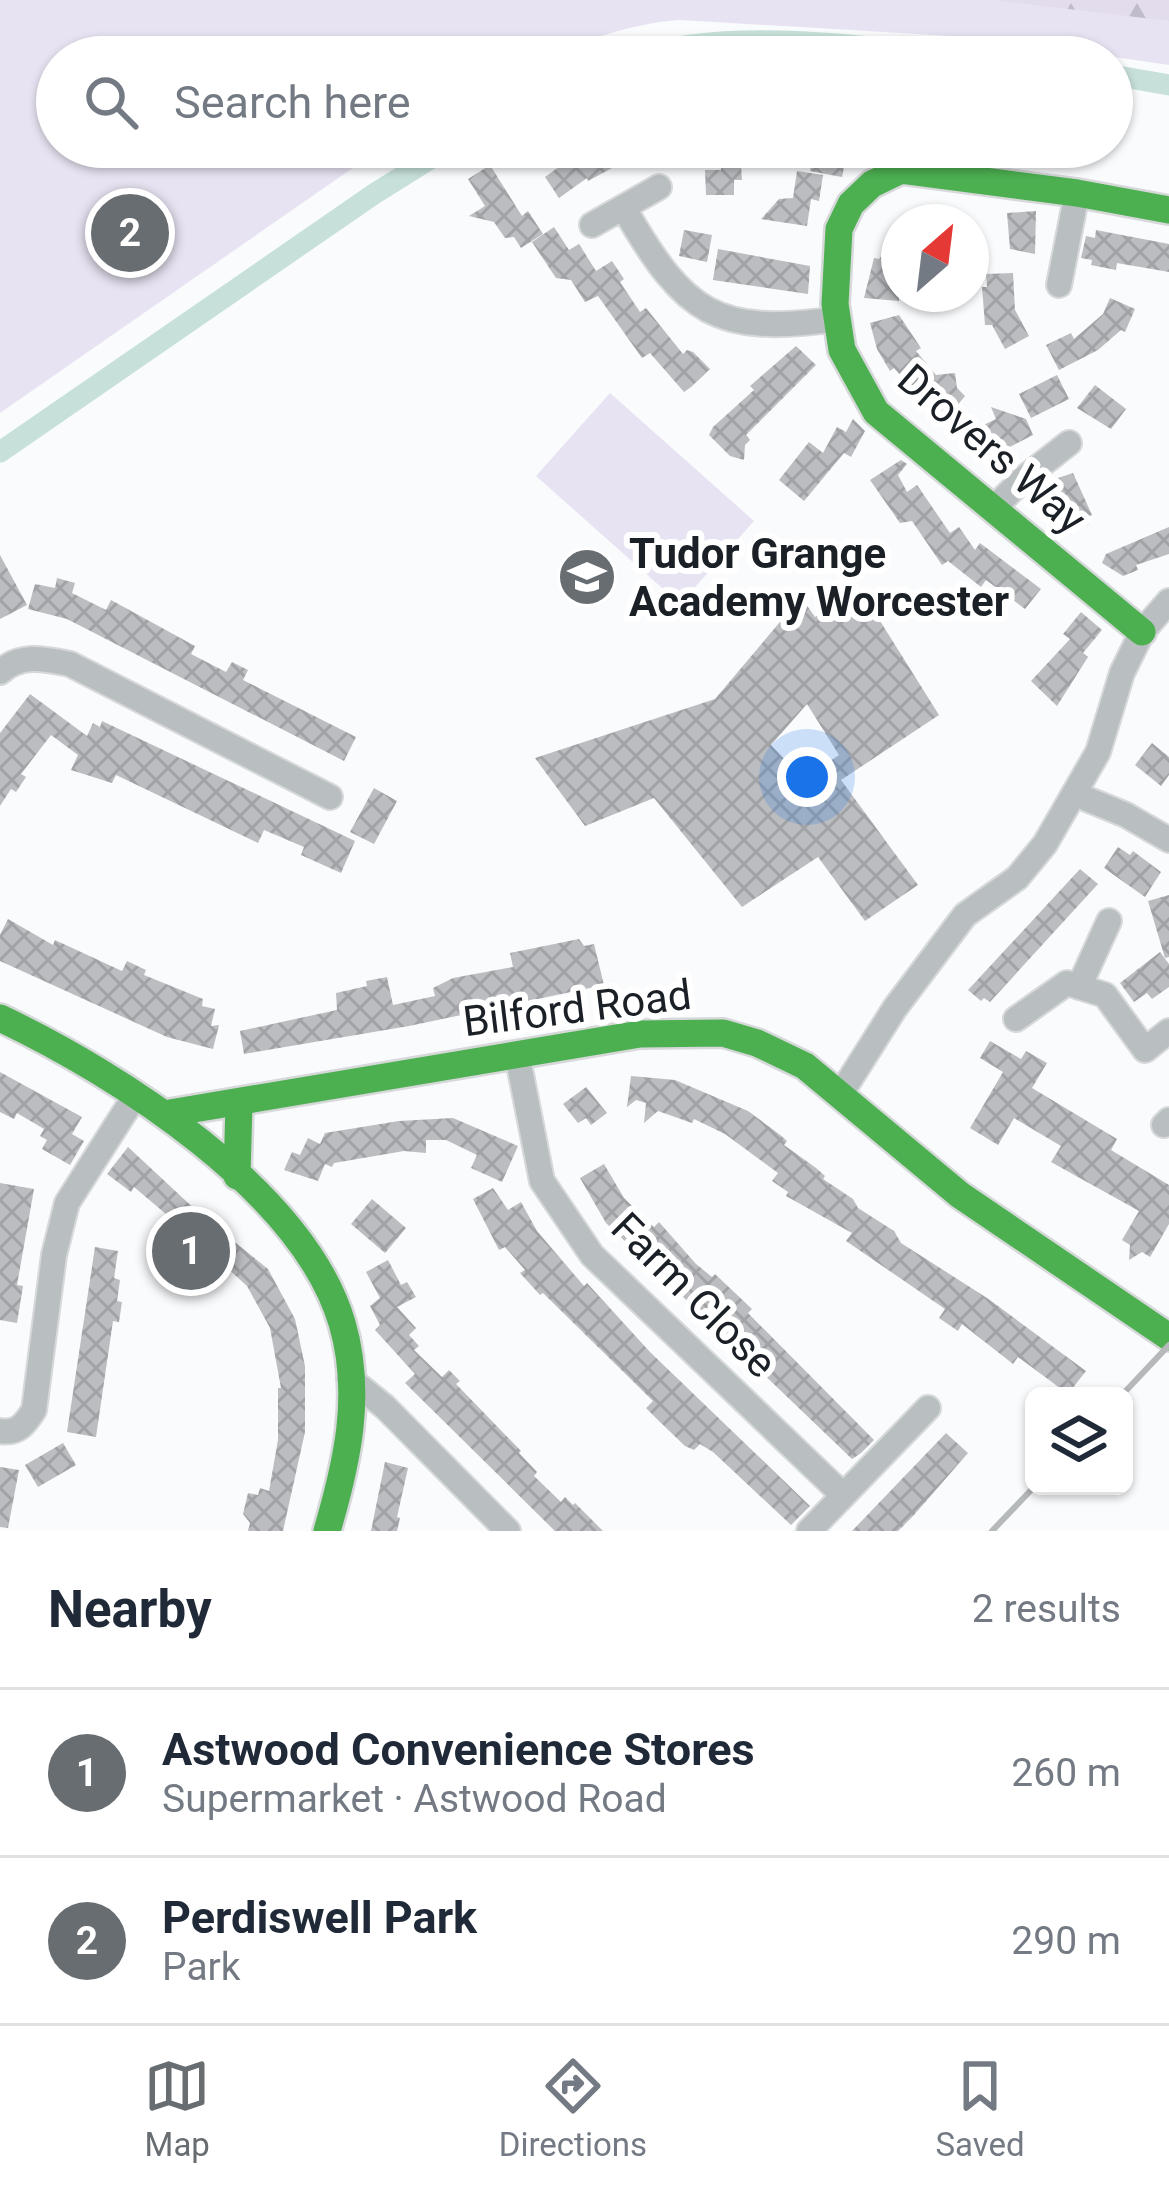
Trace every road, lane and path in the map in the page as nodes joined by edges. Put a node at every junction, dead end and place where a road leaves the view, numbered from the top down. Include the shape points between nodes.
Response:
1 (659, 187) dead end
2 (1077, 193) junction
3 (625, 210) junction
4 (1169, 210) edge
5 (592, 225) dead end
6 (1059, 285) dead end
7 (838, 319) junction
8 (1069, 443) dead end
9 (993, 509) junction
10 (1169, 601) edge
11 (1142, 632) junction
12 (0, 672) edge
13 (1077, 795) junction
14 (331, 797) dead end
15 (1169, 841) edge
16 (1109, 921) dead end
17 (1079, 987) junction
18 (0, 1018) edge
19 (1016, 1019) dead end
20 (1169, 1031) edge
21 (517, 1054) junction
22 (840, 1095) junction
23 (135, 1096) junction
24 (239, 1103) junction
25 (164, 1114) junction
26 (237, 1176) junction
27 (1169, 1337) edge
28 (349, 1378) junction
29 (928, 1408) dead end
30 (0, 1431) edge
31 (843, 1495) junction
32 (327, 1531) edge
33 (508, 1531) edge
34 (809, 1531) edge

1 - 3 street
2 - 4 street, Drovers Way
2 - 6 street
2 - 7 street, Drovers Way via 901,170 872,184 838,230
3 - 5 street
3 - 7 street via 664,275 711,313 784,326
7 - 9 street, Drovers Way via 842,350 875,412
8 - 9 street
9 - 11 street, Drovers Way
10 - 11 street
11 - 13 street
12 - 14 street via 37,657 70,664
13 - 15 street
13 - 22 street via 1017,878 964,915
16 - 17 street
17 - 19 street via 1067,983
17 - 20 street via 1105,995 1145,1050
18 - 23 street
21 - 22 street, Bilford Road via 640,1034 724,1033 805,1066
21 - 24 street, Bilford Road
21 - 31 street, Farm Close via 542,1181 592,1255
22 - 27 street, Bilford Road via 960,1195
23 - 25 street
23 - 30 street via 67,1203 34,1410 23,1426
24 - 25 street, Bilford Road
24 - 26 street
25 - 26 street
26 - 28 street via 321,1276 341,1321
28 - 32 street via 349,1452
28 - 33 street
29 - 31 street
31 - 34 street

